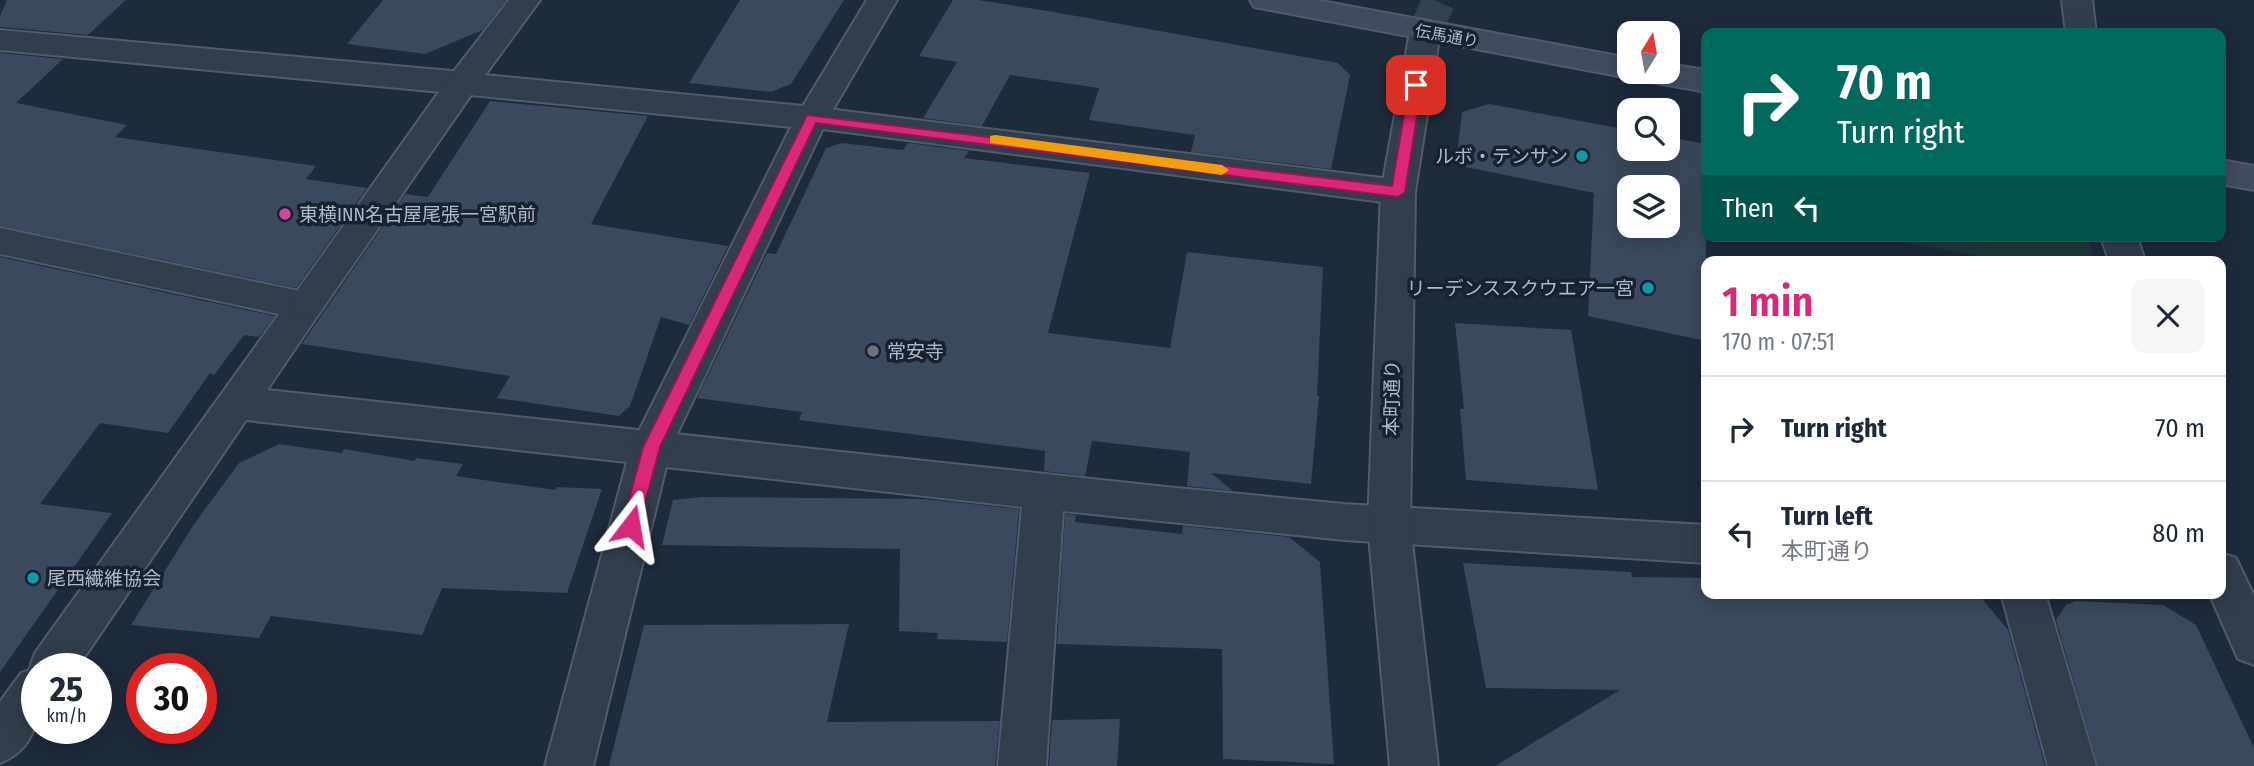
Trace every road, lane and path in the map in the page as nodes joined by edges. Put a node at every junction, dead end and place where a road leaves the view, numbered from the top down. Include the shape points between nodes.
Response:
1 (525, 0) edge
2 (882, 0) edge
3 (1265, 0) edge
4 (2077, 0) edge
5 (2080, 28) edge
6 (1425, 32) junction
7 (0, 40) edge
8 (1617, 66) edge
9 (1680, 77) edge
10 (1701, 80) edge
11 (462, 83) junction
12 (812, 118) junction
13 (2226, 173) edge
14 (2254, 178) edge
15 (1398, 192) junction
16 (0, 242) edge
17 (305, 305) junction
18 (238, 403) junction
19 (651, 447) junction
20 (1044, 492) junction
21 (1389, 525) junction
22 (1701, 544) edge
23 (2226, 570) edge
24 (2254, 570) edge
25 (2226, 581) edge
26 (2026, 599) edge
27 (2254, 644) edge
28 (62, 653) edge
29 (21, 710) edge
30 (0, 740) edge
31 (569, 766) edge
32 (1022, 766) edge
33 (1414, 766) edge
34 (2073, 766) edge

1 - 11 street
2 - 12 street
3 - 6 main road, 伝馬通り
4 - 5 street
6 - 8 main road, 伝馬通り
6 - 15 street, 本町通り
7 - 11 street
9 - 10 main road
11 - 12 street
11 - 17 street
12 - 15 street
12 - 19 street
13 - 14 main road
15 - 21 street, 本町通り
16 - 17 street
17 - 18 street
18 - 19 street
18 - 28 street
19 - 20 street
19 - 31 street
20 - 21 street
20 - 32 street
21 - 22 street
21 - 33 street, 本町通り
23 - 24 street
25 - 27 street
26 - 34 street
29 - 30 street

